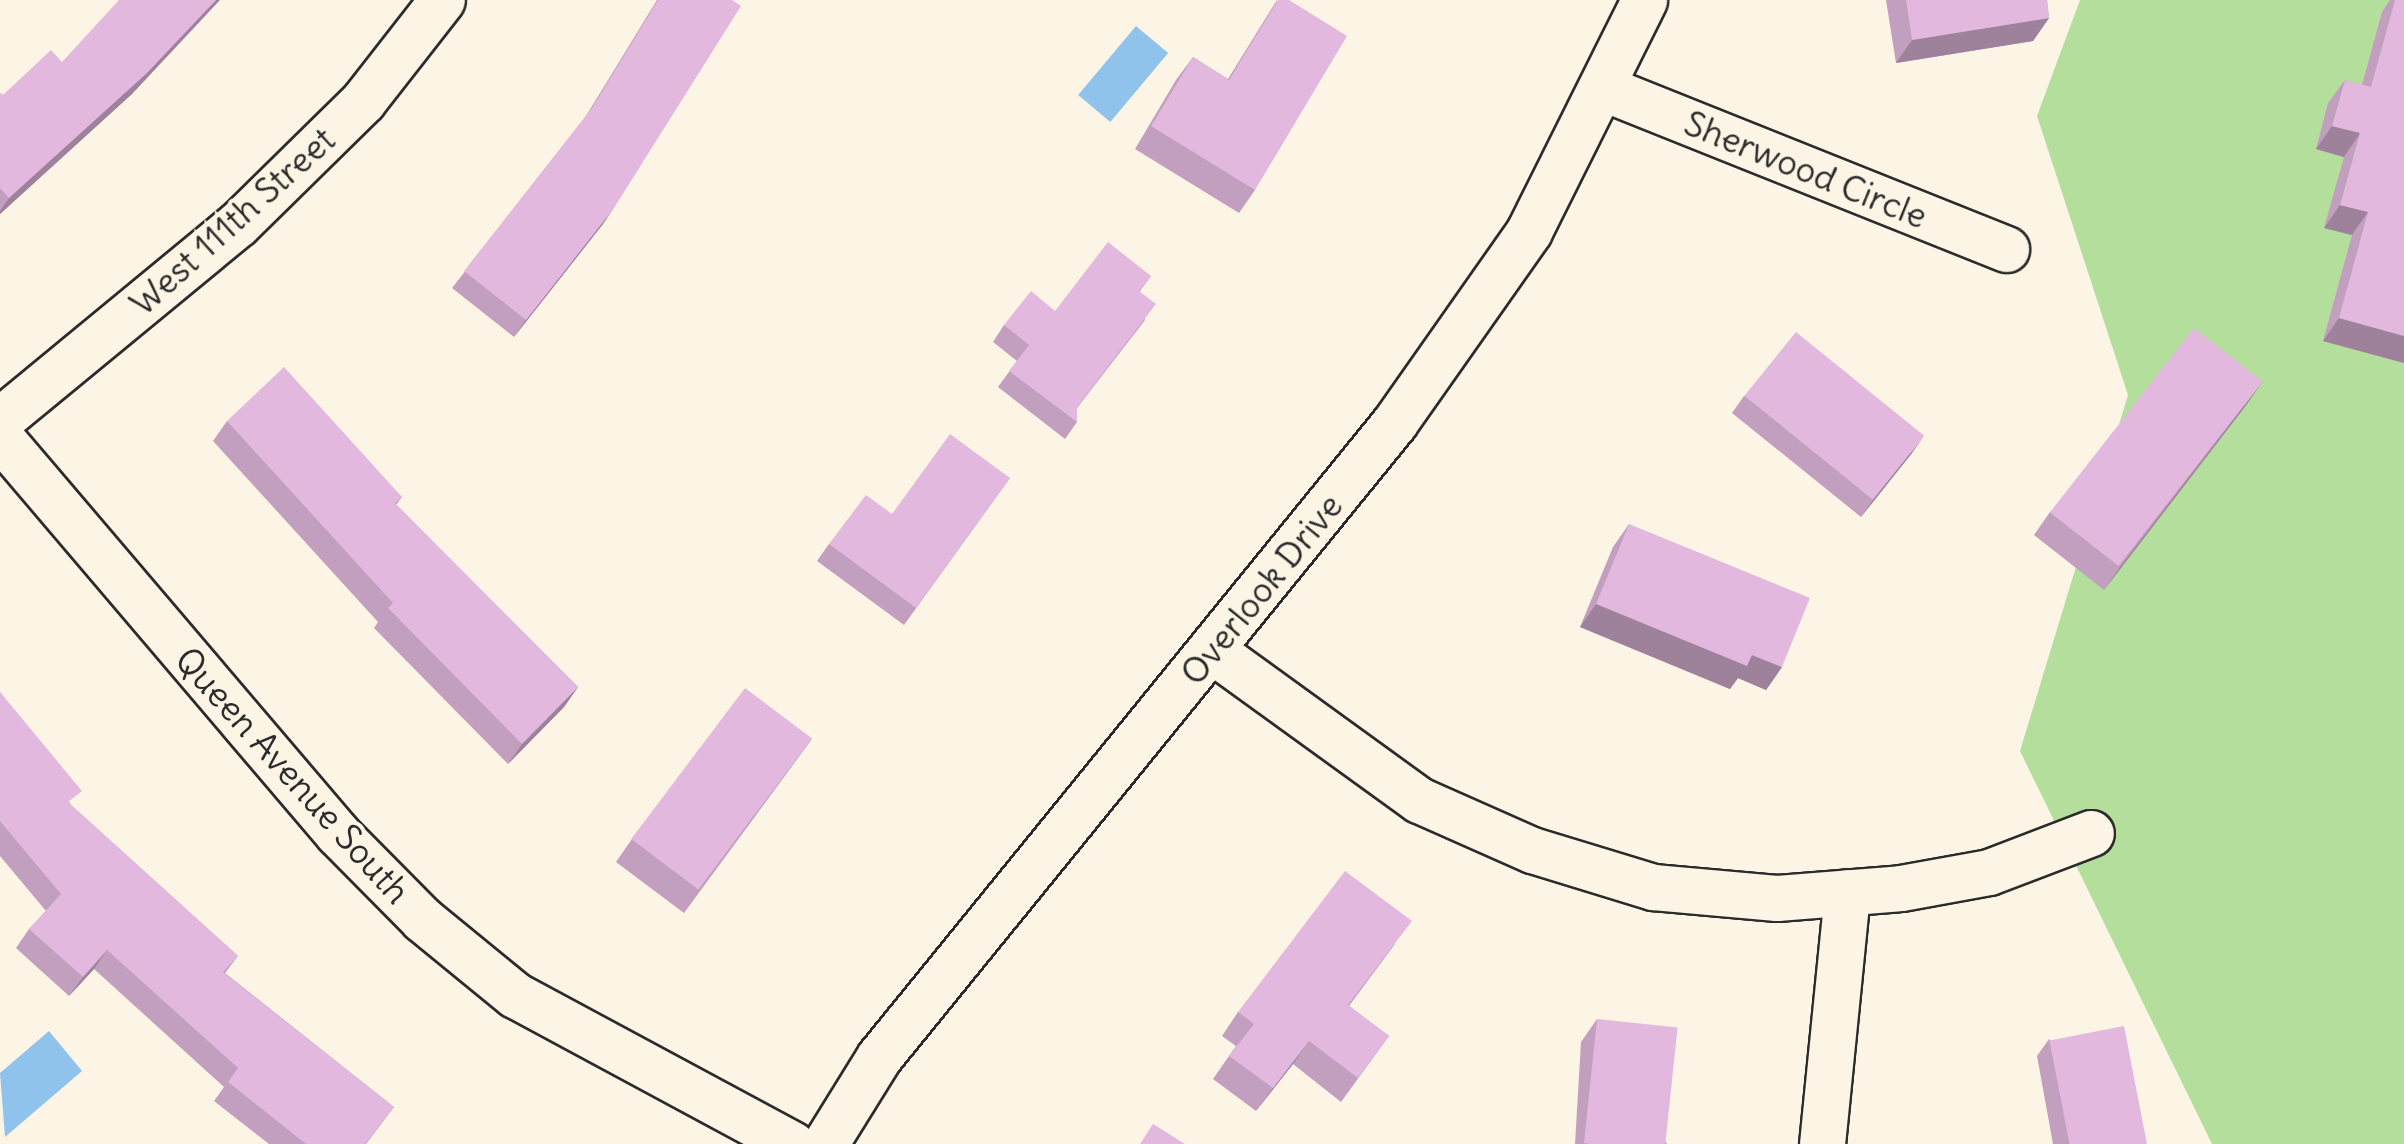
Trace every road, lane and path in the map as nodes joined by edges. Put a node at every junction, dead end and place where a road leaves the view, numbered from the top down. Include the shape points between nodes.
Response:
1 (442, 0) edge
2 (1644, 0) edge
3 (1606, 90) junction
4 (2006, 249) dead end
5 (0, 420) edge
6 (0, 437) edge
7 (1212, 651) junction
8 (2091, 834) dead end
9 (1847, 892) junction
10 (792, 1144) edge
11 (825, 1144) edge
12 (1822, 1144) edge

1 - 5 street, West 111th Street via 363,101 238,224
2 - 3 street, Overlook Drive
3 - 4 street, Sherwood Circle
3 - 7 street, Overlook Drive via 1528,231 1395,422
6 - 10 street, Queen Avenue South via 338,834 422,919 515,995
7 - 9 street via 1419,800 1532,850 1653,887 1777,898
7 - 11 street, Overlook Drive via 879,1056
8 - 9 street via 1989,872
9 - 12 street

